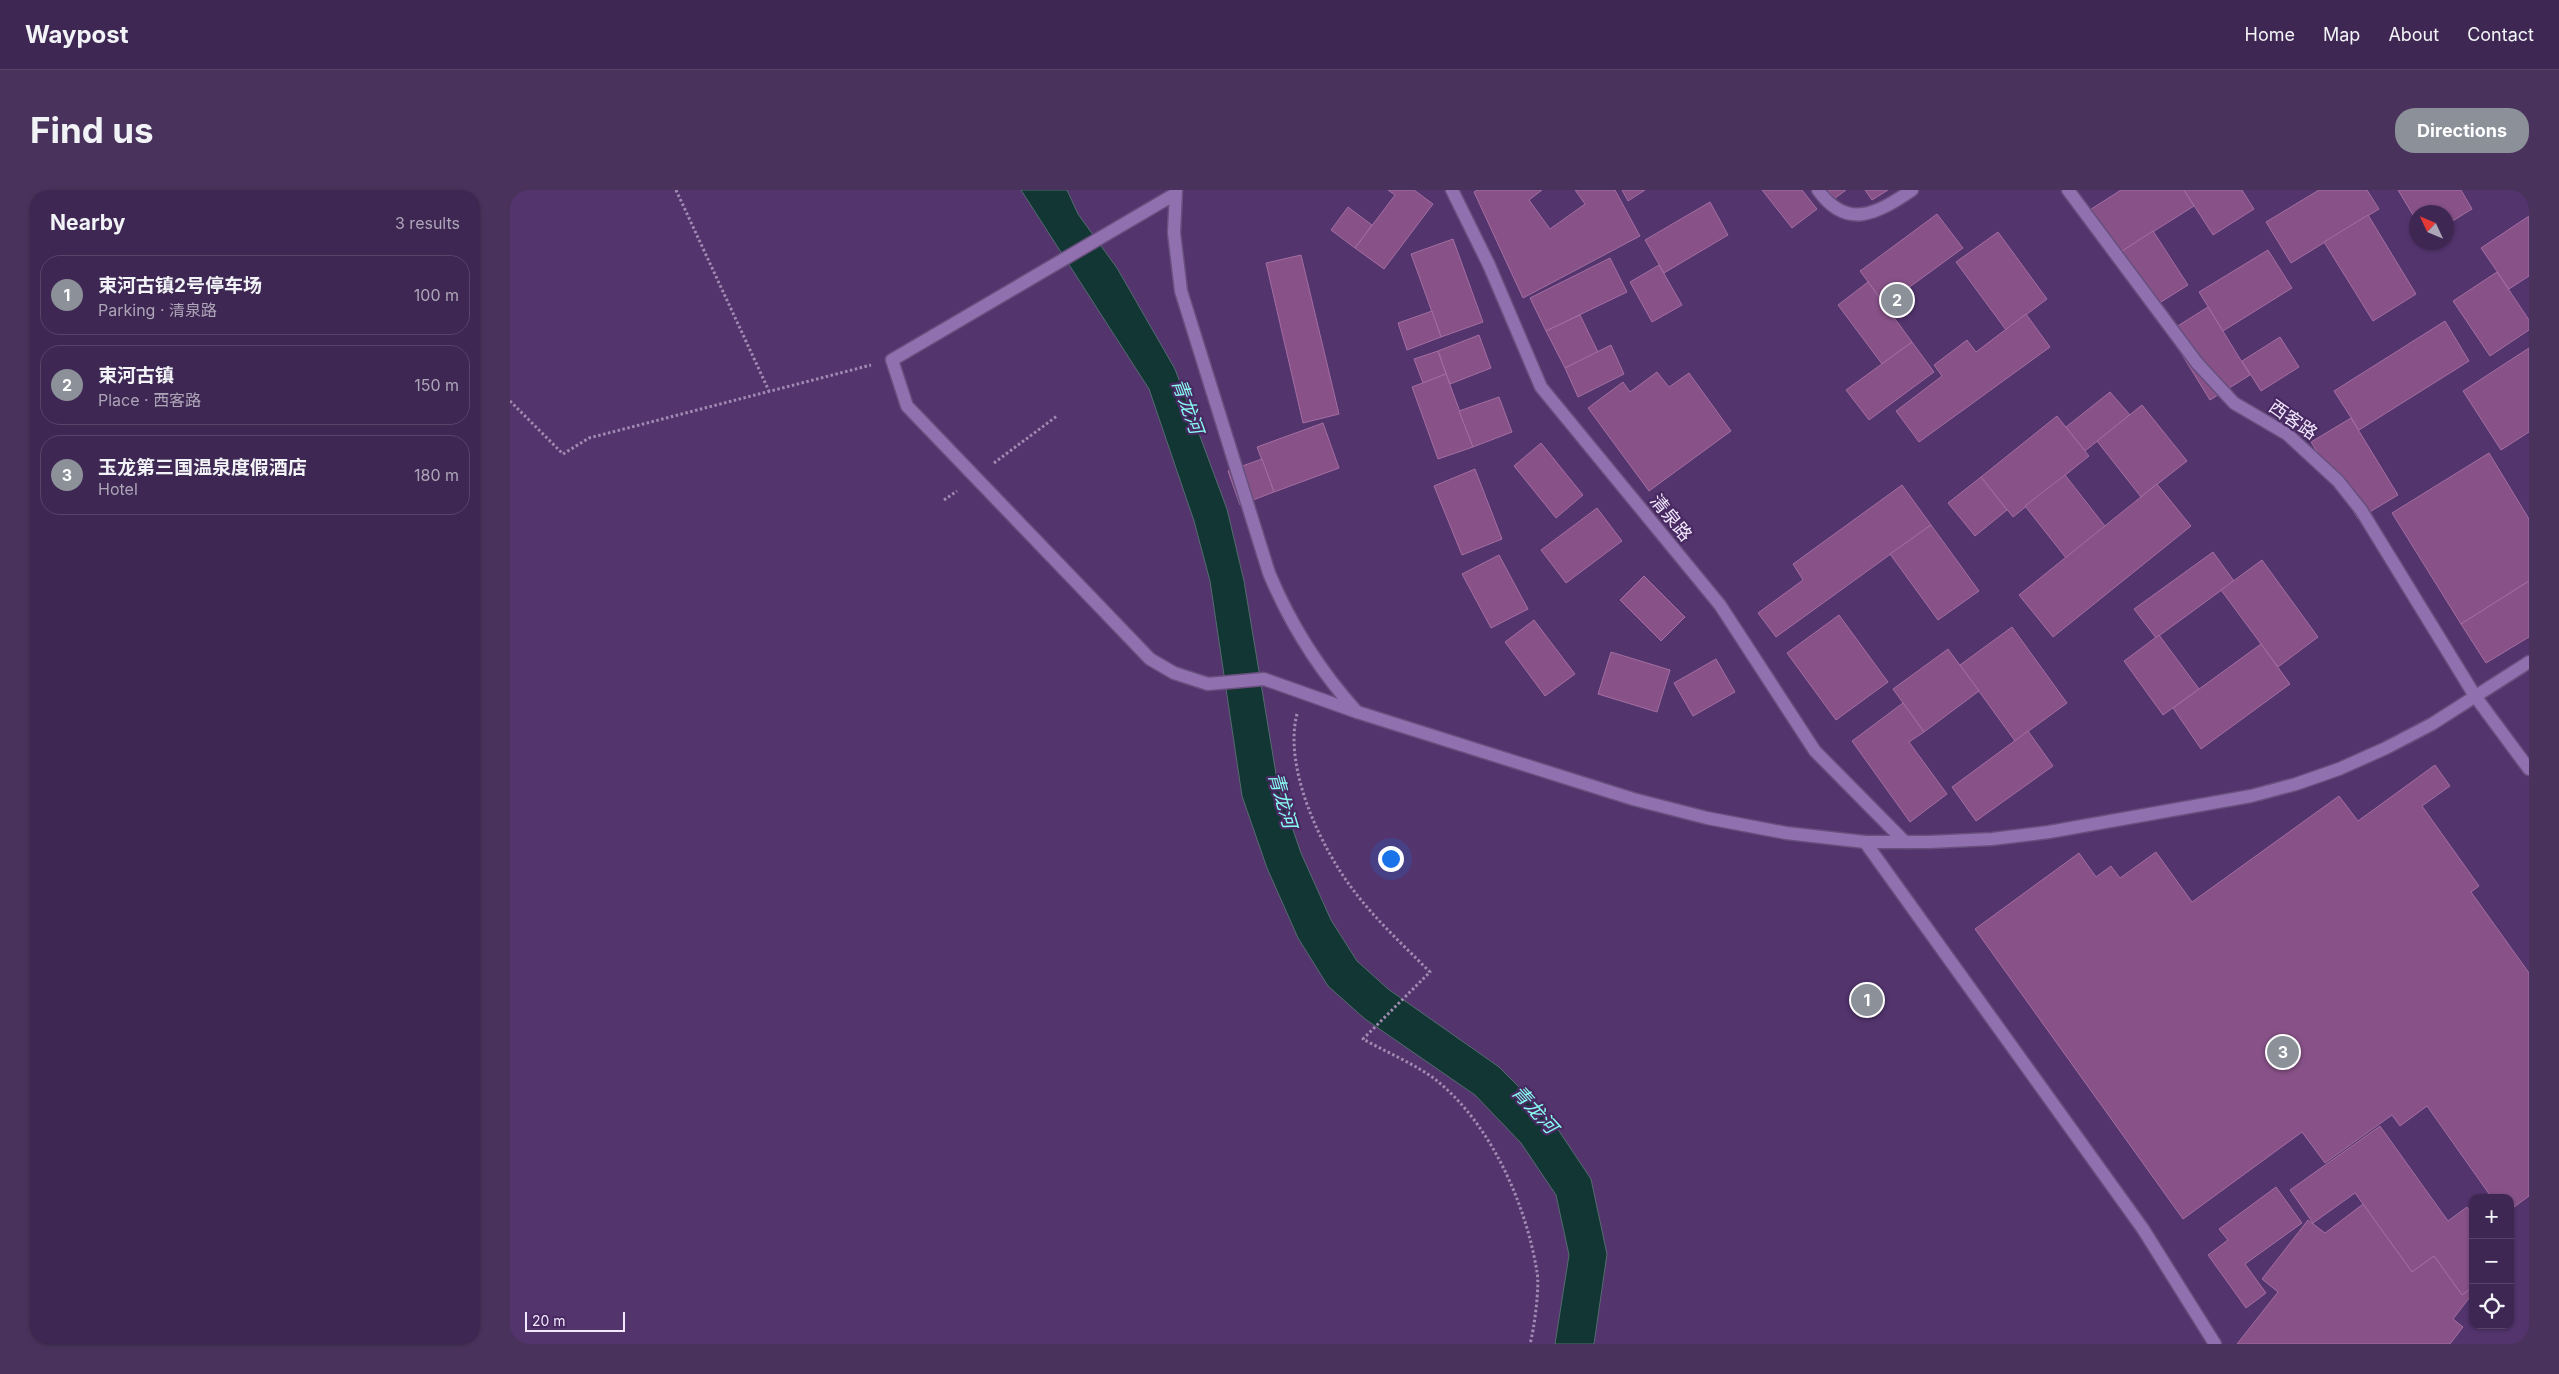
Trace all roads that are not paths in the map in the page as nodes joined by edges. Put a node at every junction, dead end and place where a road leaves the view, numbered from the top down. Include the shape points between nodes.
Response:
1 (1452, 190) edge
2 (1818, 190) edge
3 (1912, 190) edge
4 (2068, 190) edge
5 (1176, 192) edge
6 (2529, 662) edge
7 (2475, 696) junction
8 (1357, 712) junction
9 (2529, 769) edge
10 (1865, 842) junction
11 (1905, 842) junction
12 (2215, 1344) edge

1 - 11 street, 清泉路 via 1541,387 1720,605 1815,751
2 - 3 street via 1835,208 1858,215 1885,208
4 - 7 street, 西客路 via 2197,363 2234,403 2287,434 2338,481 2361,510
5 - 8 street via 1174,233 1181,291 1269,574 1286,614 1308,652
5 - 8 street via 892,360 907,406 1150,659 1174,673 1208,684 1264,679
6 - 7 street
7 - 9 street, 西客路
7 - 11 street via 2386,748 2338,769 2251,796 2049,832 1992,839
8 - 10 street via 1642,802 1766,829
10 - 11 street
10 - 12 street via 2143,1229

